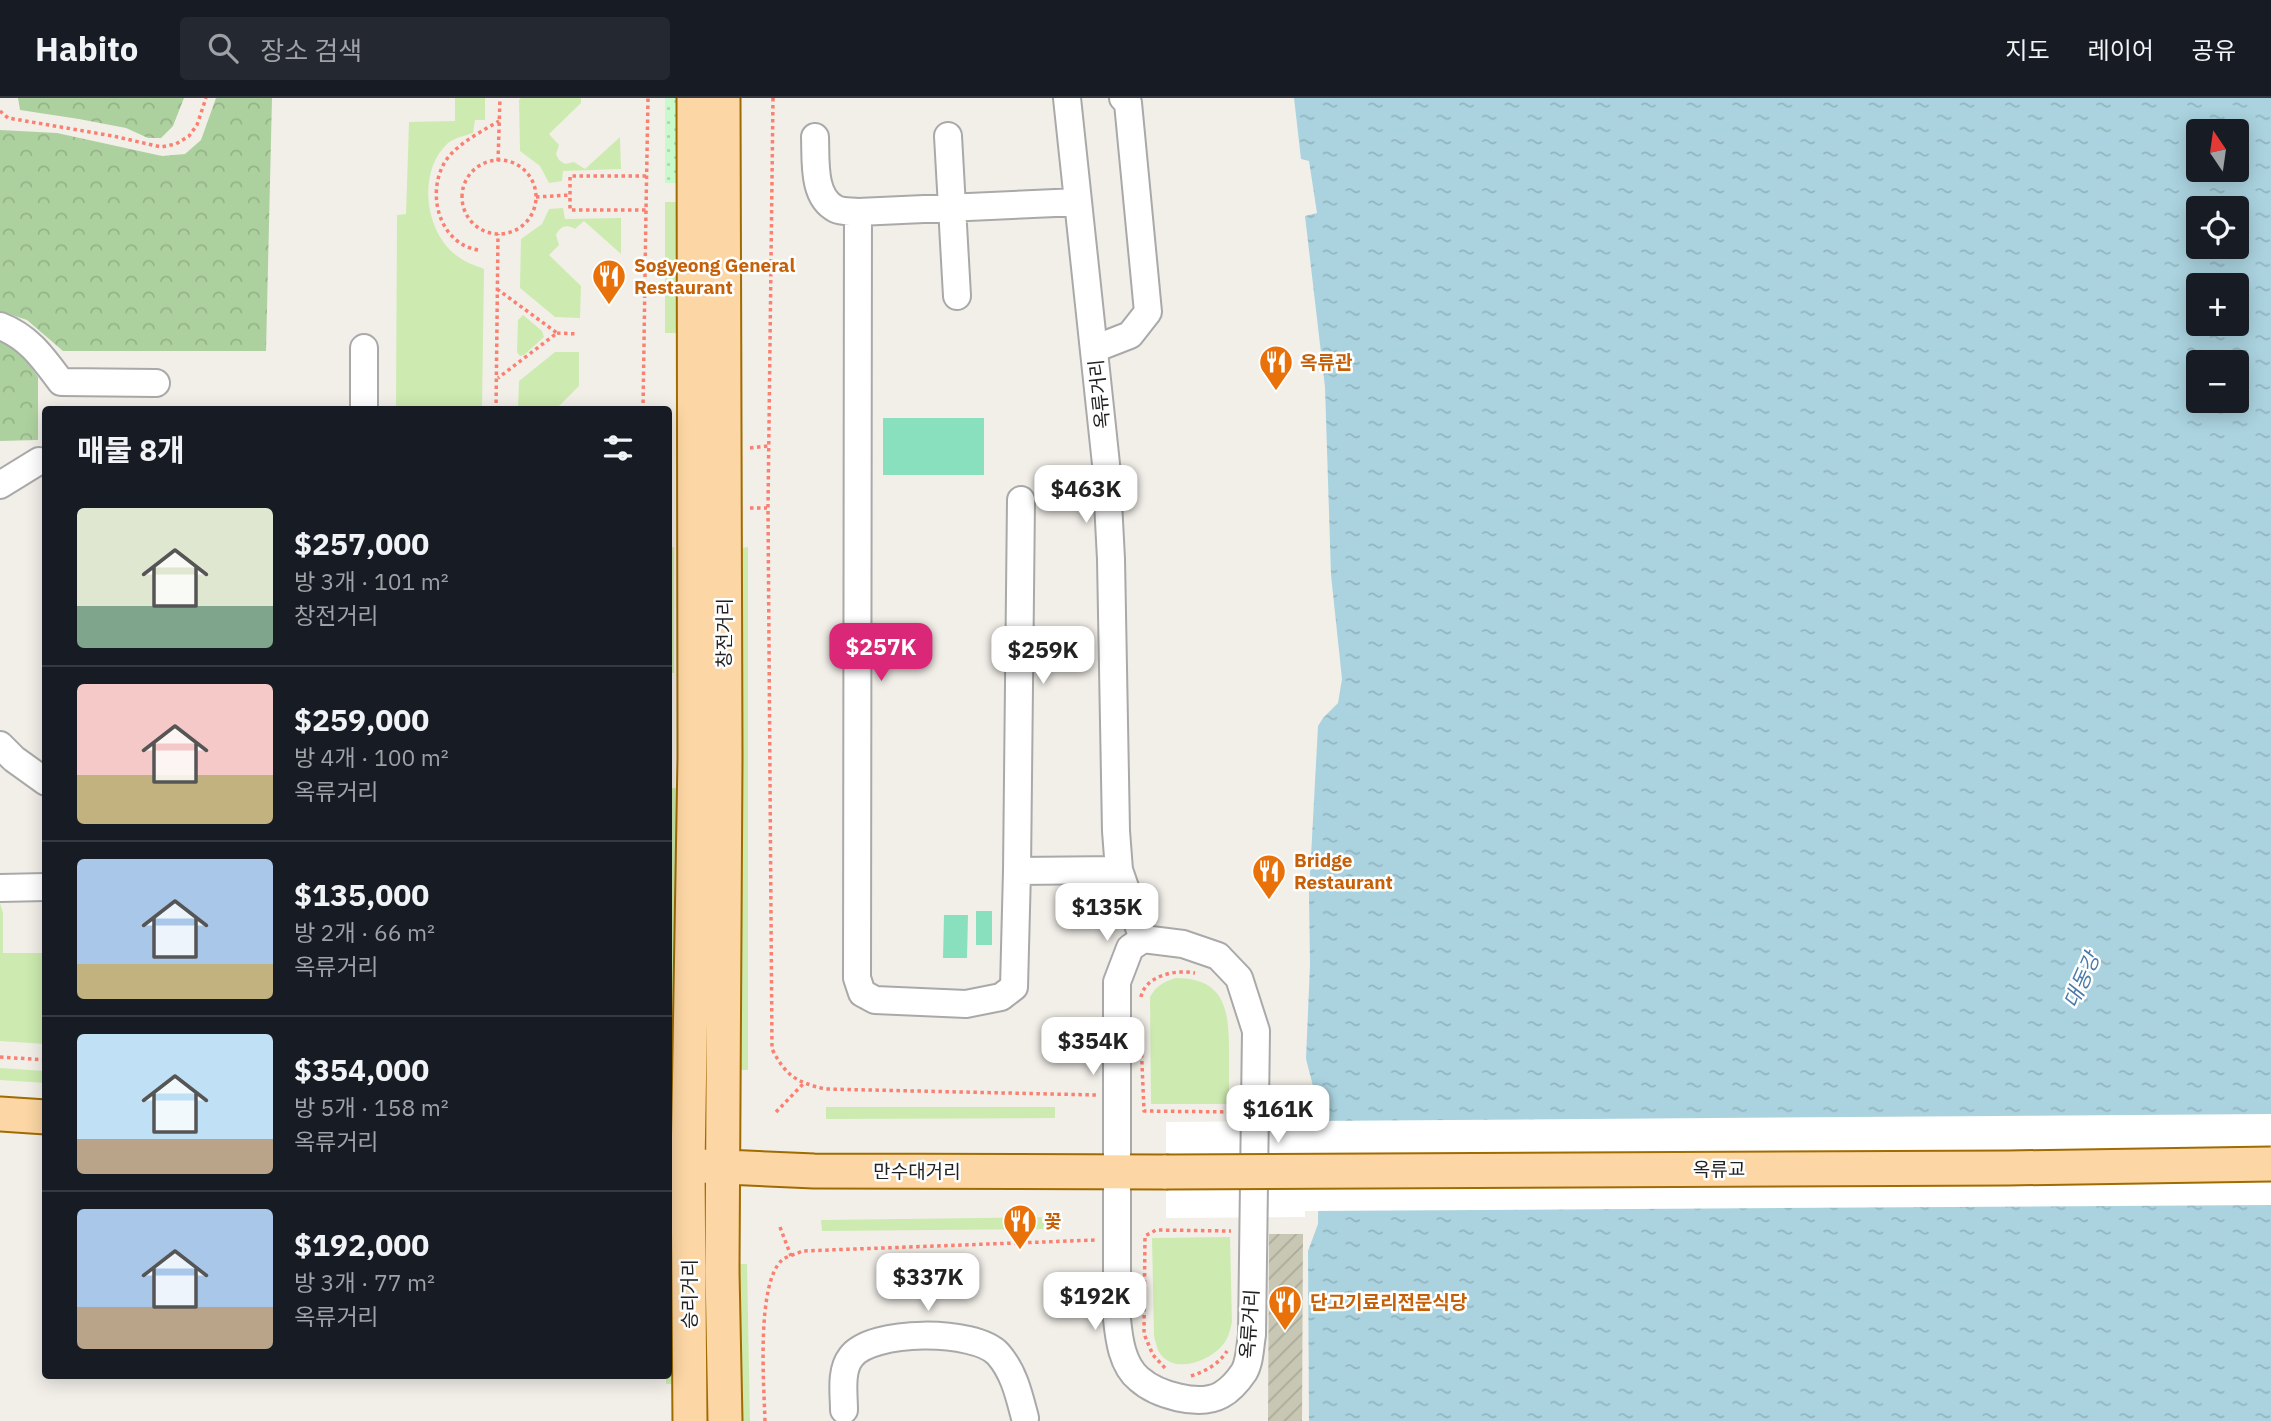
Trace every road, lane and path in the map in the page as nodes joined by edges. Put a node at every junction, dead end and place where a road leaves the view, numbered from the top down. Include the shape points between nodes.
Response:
1 (206, 98) edge
2 (648, 98) edge
3 (694, 98) edge
4 (723, 98) edge
5 (773, 98) edge
6 (1067, 98) edge
7 (1123, 98) edge
8 (501, 99) edge
9 (0, 111) edge
10 (499, 121) junction
11 (948, 136) dead end
12 (815, 138) dead end
13 (498, 161) junction
14 (646, 176) junction
15 (570, 195) junction
16 (536, 197) junction
17 (1077, 202) junction
18 (952, 208) junction
19 (646, 211) junction
20 (858, 212) junction
21 (498, 234) junction
22 (478, 250) dead end
23 (497, 289) junction
24 (957, 296) dead end
25 (0, 326) edge
26 (557, 333) junction
27 (578, 334) dead end
28 (364, 348) dead end
29 (1094, 349) junction
30 (497, 378) junction
31 (156, 383) dead end
32 (364, 406) edge
33 (496, 406) edge
34 (643, 406) edge
35 (750, 446) dead end
36 (768, 446) junction
37 (39, 461) dead end
38 (0, 485) edge
39 (1021, 500) dead end
40 (750, 508) dead end
41 (768, 508) junction
42 (0, 745) edge
43 (42, 779) edge
44 (1119, 870) junction
45 (1017, 871) junction
46 (42, 887) edge
47 (0, 888) edge
48 (1143, 939) junction
49 (0, 1057) edge
50 (42, 1060) edge
51 (803, 1084) junction
52 (1143, 1094) dead end
53 (1097, 1095) dead end
54 (776, 1112) dead end
55 (1235, 1112) dead end
56 (0, 1114) edge
57 (42, 1117) edge
58 (2271, 1164) edge
59 (678, 1166) edge
60 (723, 1168) junction
61 (1117, 1171) junction
62 (1166, 1172) joint
63 (780, 1227) dead end
64 (1237, 1231) dead end
65 (1145, 1236) dead end
66 (1096, 1240) dead end
67 (791, 1256) junction
68 (844, 1410) dead end
69 (1206, 1410) edge
70 (1026, 1418) dead end
71 (690, 1421) edge
72 (725, 1421) edge
73 (765, 1421) edge

1 - 9 path via 189,136 161,147 8,118
2 - 14 path
3 - 59 main road, 창전거리 via 695,757
4 - 60 main road, 창전거리
5 - 36 path
6 - 17 street, 옥류거리
7 - 29 street via 1128,103 1148,312 1130,335
8 - 10 path
10 - 13 path
10 - 22 path via 450,156 438,176 439,215 445,230 466,248
11 - 18 street
12 - 20 street via 818,183 825,201 837,210
13 - 16 path via 524,171
13 - 21 path via 472,172 462,198 473,223
14 - 15 path via 570,176
14 - 19 path
15 - 16 path
15 - 19 path via 570,210
16 - 21 path via 525,223 513,232
17 - 18 street
17 - 29 street, 옥류거리
18 - 20 street
18 - 24 street
19 - 34 path
20 - 45 street via 857,978 862,993 875,1000 966,1004 1001,997 1014,987
21 - 23 path
23 - 26 path
23 - 30 path
25 - 31 street via 36,348 61,382
26 - 27 path
26 - 30 path
28 - 32 street
29 - 44 street, 옥류거리 via 1111,559
30 - 33 path
35 - 36 path
36 - 41 path
37 - 38 street
39 - 45 street
40 - 41 path
41 - 51 path via 772,1049 782,1068
42 - 43 street
44 - 45 street
44 - 48 street, 옥류거리
46 - 47 street
48 - 61 street, 옥류거리 via 1130,948 1117,982
48 - 69 street, 옥류거리 via 1183,944 1218,956 1239,978 1256,1031 1252,1335 1245,1370
49 - 50 path
51 - 53 path via 825,1089
51 - 54 path
52 - 55 path via 1144,1111
56 - 57 main road
58 - 62 main road, 옥류교, bridge
59 - 60 main road, 만수대거리
59 - 71 main road, 승리거리
60 - 61 main road, 만수대거리
60 - 72 main road, 승리거리
61 - 62 main road, 만수대거리
61 - 69 street, 옥류거리 via 1117,1319 1125,1359 1138,1379
63 - 67 path
64 - 65 path via 1156,1230
66 - 67 path via 802,1251
67 - 73 path via 783,1259 773,1276 764,1318
68 - 70 street via 844,1374 851,1357 865,1346 881,1340 937,1337 982,1343 997,1353 1014,1378

